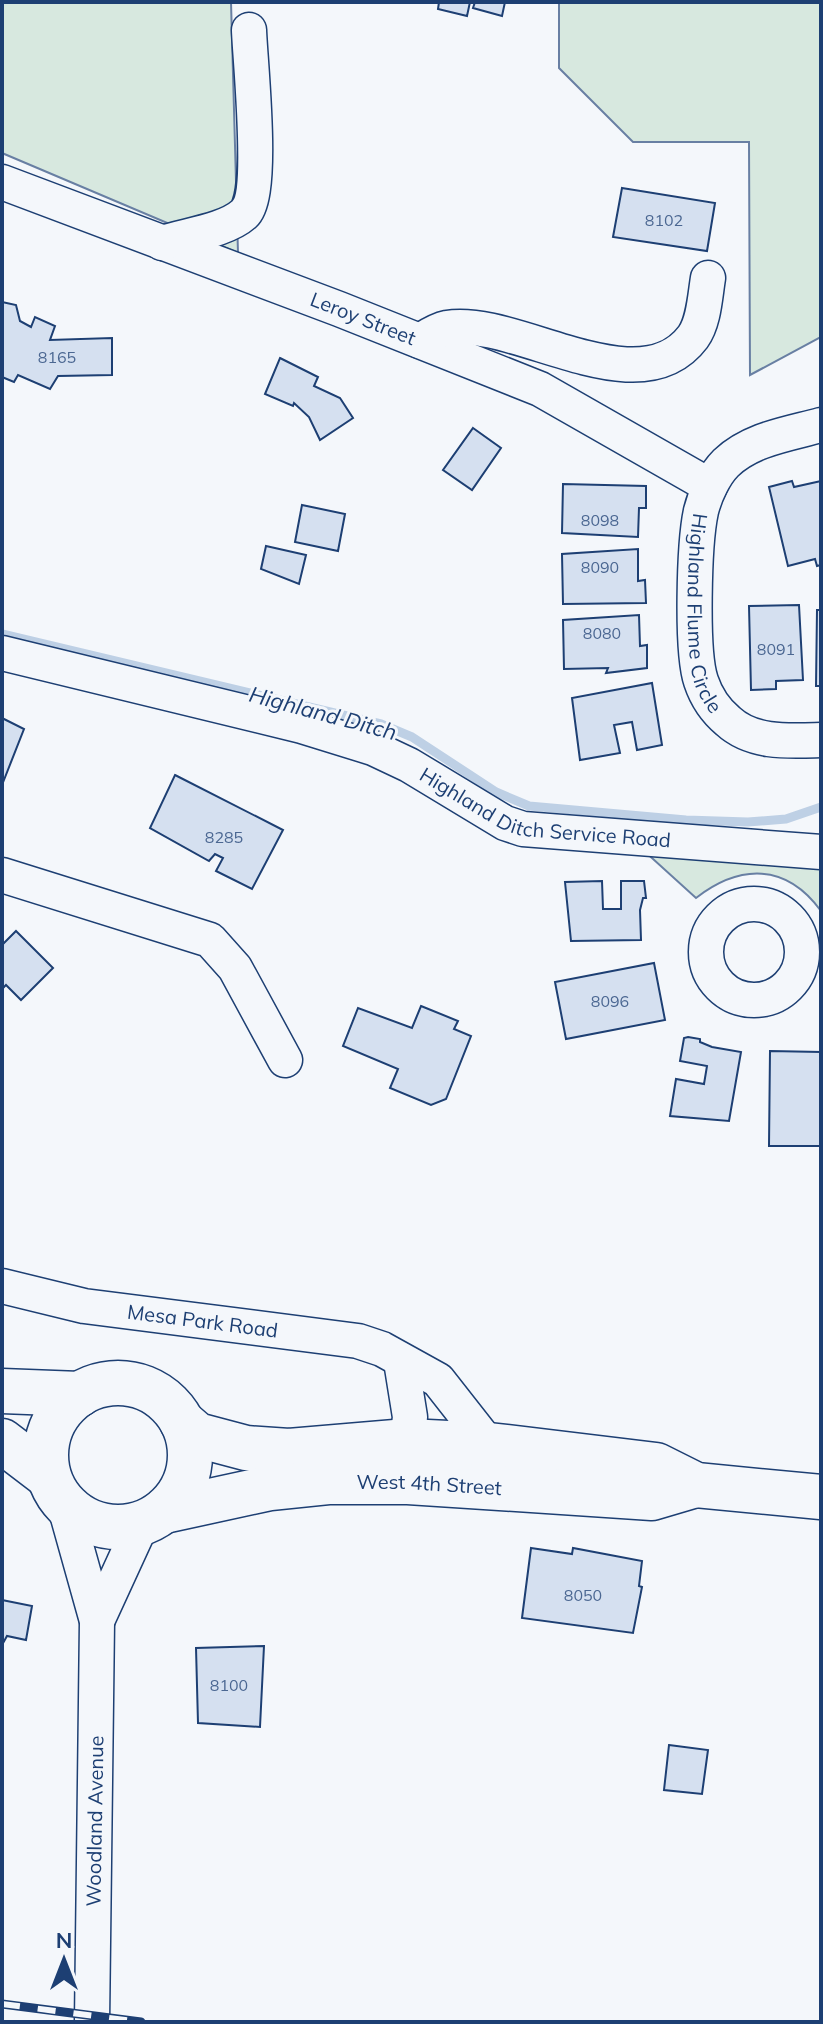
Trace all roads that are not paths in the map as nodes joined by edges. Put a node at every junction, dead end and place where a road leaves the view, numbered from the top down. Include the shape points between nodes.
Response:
1 (249, 30) dead end
2 (2, 182) edge
3 (162, 243) junction
4 (708, 278) dead end
5 (420, 341) junction
6 (821, 425) edge
7 (710, 486) junction
8 (2, 653) edge
9 (821, 740) edge
10 (821, 852) edge
11 (2, 875) edge
12 (285, 1060) dead end
13 (2, 1286) edge
14 (401, 1361) junction
15 (2, 1391) edge
16 (80, 1394) junction
17 (182, 1422) junction
18 (2, 1441) edge
19 (489, 1445) junction
20 (408, 1462) junction
21 (696, 1485) junction
22 (56, 1490) junction
23 (821, 1497) edge
24 (153, 1517) junction
25 (97, 1621) junction
26 (92, 2022) edge

1 - 3 street via 255,147 254,193 247,211 234,221
2 - 3 street, Leroy Street
3 - 5 street, Leroy Street
4 - 5 street via 694,336 678,351 654,360 600,362 463,327 445,328
5 - 7 street, Leroy Street via 540,389
6 - 7 street, Highland Flume Circle via 743,450
7 - 9 street, Highland Flume Circle via 698,528 696,659 701,682 712,704 750,734 775,741
8 - 10 street, Highland Ditch Service Road via 373,748 523,829
11 - 12 street via 210,940 235,968
13 - 14 street, Mesa Park Road via 84,1306 335,1336 382,1349
14 - 19 street, Mesa Park Road via 438,1380
14 - 20 street via 410,1417
15 - 16 main road
16 - 17 main road via 125,1383 168,1403
16 - 22 main road via 62,1409 50,1430 45,1452
17 - 20 main road, West 4th Street via 197,1435 246,1448
17 - 24 main road via 189,1445 188,1469 180,1492
18 - 22 main road
19 - 20 main road, West 4th Street
19 - 21 main road, West 4th Street via 656,1465
20 - 21 main road, West 4th Street via 652,1498
20 - 24 main road, West 4th Street
21 - 23 main road, West 4th Street
22 - 24 main road via 80,1517 100,1525 121,1527
22 - 25 street, Woodland Avenue
24 - 25 street, Woodland Avenue
25 - 26 street, Woodland Avenue

